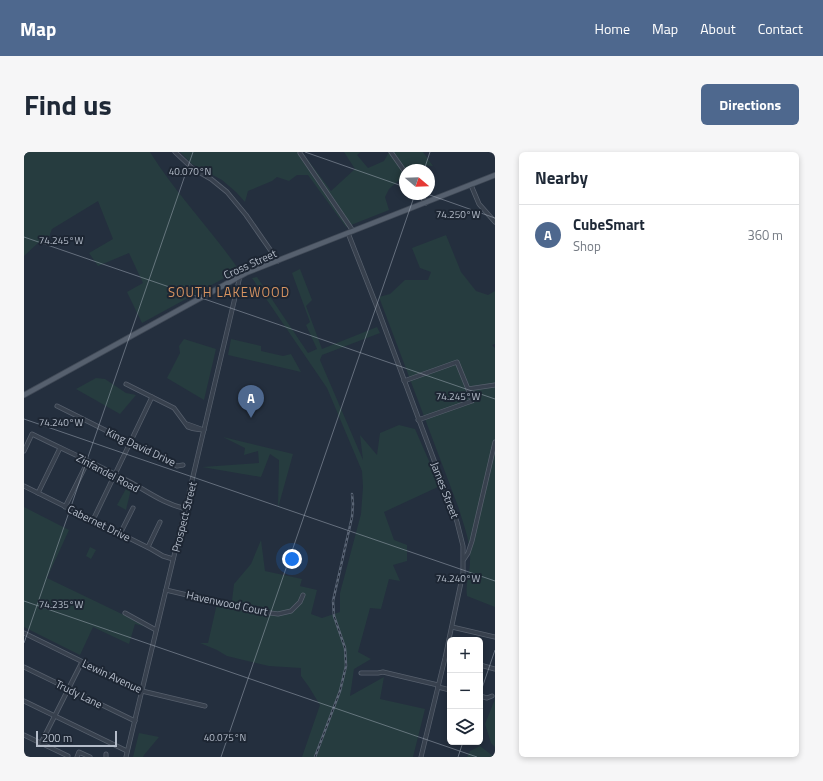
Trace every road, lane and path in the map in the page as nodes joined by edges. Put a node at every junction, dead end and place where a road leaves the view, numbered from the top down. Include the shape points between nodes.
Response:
1 (175, 152) edge
2 (391, 152) edge
3 (300, 154) dead end
4 (399, 164) edge
5 (495, 175) edge
6 (471, 185) junction
7 (424, 200) edge
8 (426, 203) junction
9 (495, 222) edge
10 (351, 232) junction
11 (278, 261) junction
12 (240, 276) junction
13 (404, 381) junction
14 (126, 384) dead end
15 (495, 385) edge
16 (468, 389) junction
17 (24, 395) edge
18 (152, 396) junction
19 (56, 406) dead end
20 (418, 420) junction
21 (203, 430) junction
22 (495, 442) edge
23 (130, 443) junction
24 (60, 448) junction
25 (24, 451) edge
26 (88, 461) junction
27 (183, 465) dead end
28 (115, 475) junction
29 (24, 486) edge
30 (38, 493) junction
31 (65, 507) junction
32 (133, 508) dead end
33 (186, 509) junction
34 (93, 520) junction
35 (160, 522) dead end
36 (120, 534) junction
37 (148, 547) junction
38 (173, 559) junction
39 (464, 559) junction
40 (166, 590) junction
41 (303, 595) dead end
42 (125, 614) dead end
43 (452, 627) junction
44 (156, 630) junction
45 (24, 633) edge
46 (495, 637) edge
47 (445, 658) joint
48 (82, 662) junction
49 (483, 666) edge
50 (24, 667) edge
51 (495, 669) edge
52 (361, 673) dead end
53 (438, 686) junction
54 (68, 689) junction
55 (447, 689) edge
56 (142, 691) junction
57 (492, 696) dead end
58 (483, 697) edge
59 (24, 701) edge
60 (205, 706) dead end
61 (55, 716) junction
62 (135, 721) junction
63 (24, 735) edge
64 (41, 743) junction
65 (127, 751) junction
66 (68, 756) edge
67 (77, 757) edge
68 (90, 757) edge
69 (126, 757) edge
70 (421, 757) edge

1 - 11 street via 192,168 227,192
2 - 4 street
3 - 10 street, James Street
5 - 6 main road, Cross Street
6 - 8 main road, Cross Street
6 - 9 street via 479,204
7 - 8 street
8 - 10 main road, Cross Street
10 - 11 main road, Cross Street
10 - 13 street, James Street
11 - 12 main road, Cross Street
12 - 17 main road, Cross Street
12 - 21 street, Prospect Street
13 - 16 street via 457,362
13 - 20 street, James Street
14 - 18 street
15 - 16 street
16 - 20 street via 472,401
18 - 21 street via 174,408 190,428
18 - 23 street
19 - 23 street, King David Drive
20 - 39 street, James Street via 457,522
21 - 33 street, Prospect Street
22 - 39 street via 472,541
23 - 27 street, King David Drive via 177,466
23 - 28 street
24 - 25 street, Zinfandel Road via 32,434
24 - 26 street, Zinfandel Road
24 - 30 street
26 - 28 street, Zinfandel Road
26 - 31 street
28 - 33 street, Zinfandel Road via 163,501
28 - 34 street
29 - 30 street, Cabernet Drive
30 - 31 street, Cabernet Drive
31 - 34 street, Cabernet Drive
32 - 36 street
33 - 38 street, Prospect Street
34 - 36 street, Cabernet Drive
35 - 37 street
36 - 37 street, Cabernet Drive
37 - 38 street, Cabernet Drive
38 - 40 street, Prospect Street
39 - 43 street, James Street
40 - 41 street, Havenwood Court via 278,614 291,611
40 - 44 street, Prospect Street
42 - 44 street
43 - 46 street
43 - 47 street, James Street
44 - 56 street, Prospect Street
45 - 48 street, Lewin Avenue
47 - 53 street, James Street
48 - 54 street
48 - 56 street, Lewin Avenue
49 - 51 street
50 - 54 street, Trudy Lane
52 - 53 street via 383,672
53 - 55 street
53 - 70 street, James Street
54 - 61 street
54 - 62 street, Trudy Lane
56 - 60 street, Lewin Avenue
56 - 62 street, Prospect Street
57 - 58 street
59 - 61 street
61 - 64 street
61 - 65 street
62 - 65 street, Prospect Street
63 - 64 street
64 - 66 street
65 - 69 street, Prospect Street
67 - 68 street via 79,752

